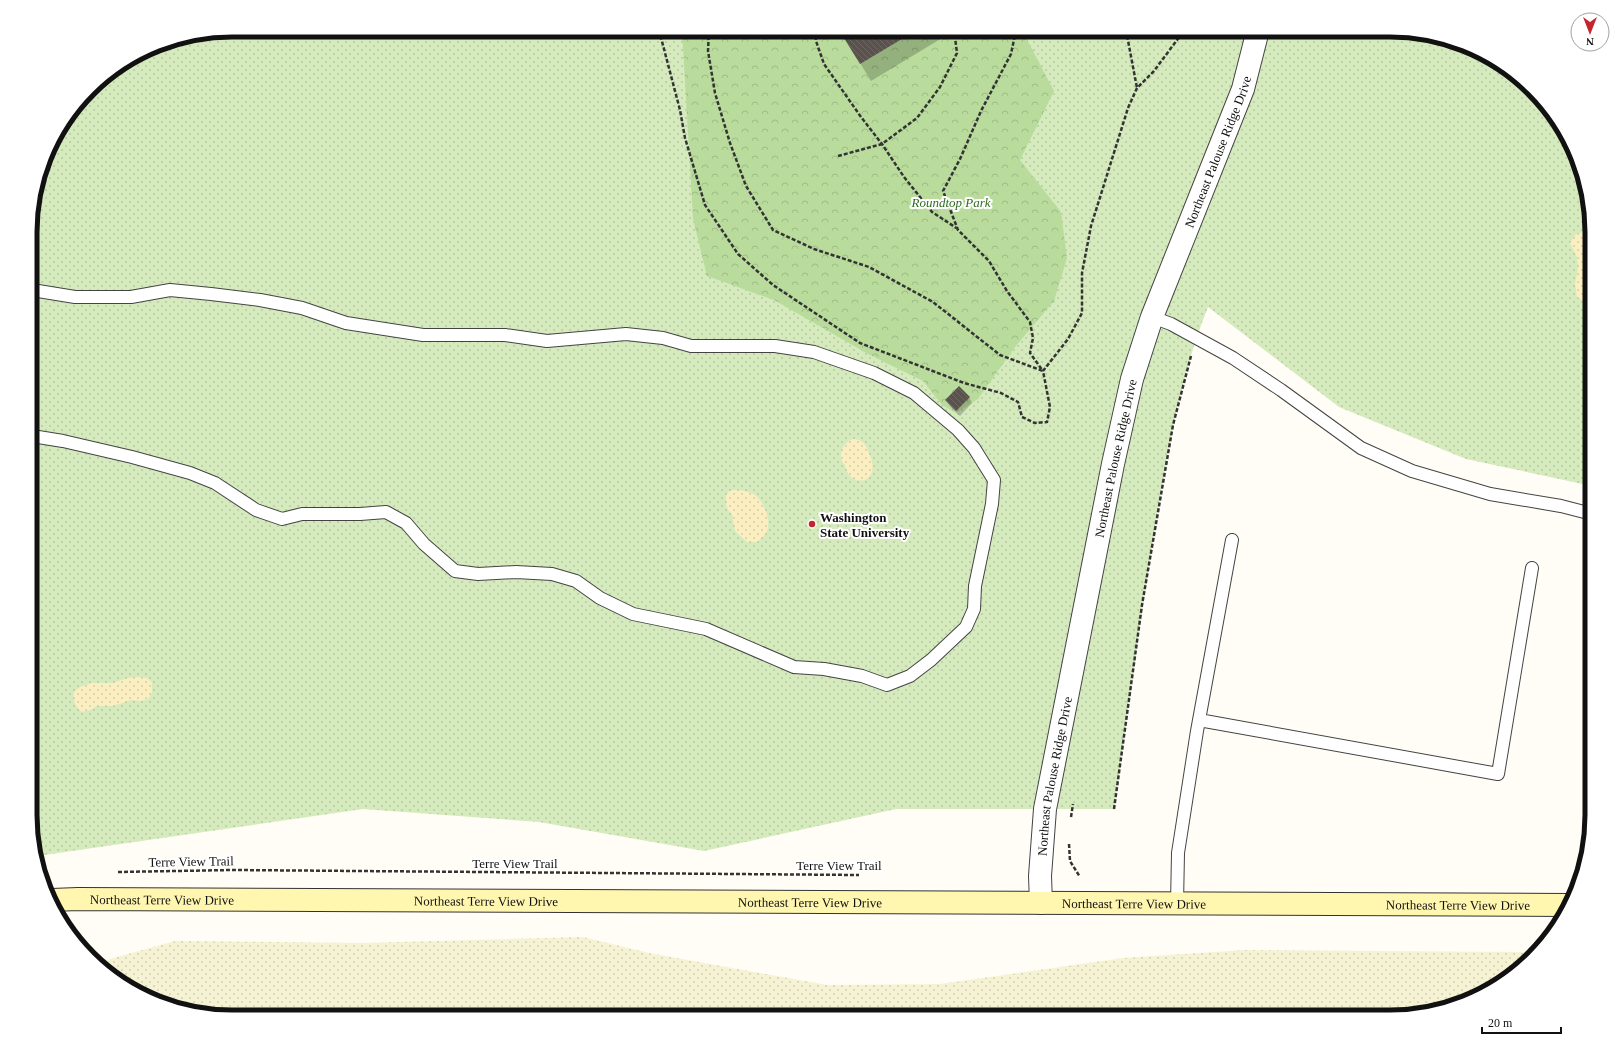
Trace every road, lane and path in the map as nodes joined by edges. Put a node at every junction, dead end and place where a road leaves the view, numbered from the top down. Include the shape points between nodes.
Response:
1 (661, 37) edge
2 (709, 37) edge
3 (816, 37) edge
4 (955, 37) edge
5 (1015, 37) edge
6 (1127, 37) edge
7 (1179, 37) edge
8 (1256, 37) edge
9 (1137, 88) junction
10 (882, 144) junction
11 (838, 156) dead end
12 (958, 230) junction
13 (37, 291) edge
14 (1152, 317) junction
15 (1196, 337) junction
16 (1043, 371) junction
17 (37, 437) edge
18 (1585, 512) edge
19 (1232, 540) dead end
20 (1532, 568) dead end
21 (1199, 720) junction
22 (1074, 801) dead end
23 (1114, 808) dead end
24 (1070, 824) dead end
25 (1069, 839) dead end
26 (116, 872) dead end
27 (862, 875) dead end
28 (1080, 877) dead end
29 (56, 900) edge
30 (1041, 903) junction
31 (1177, 904) junction
32 (1563, 905) edge

1 - 16 path via 680,110 684,138 705,205 738,254 773,285 860,343 964,383 1001,393 1018,402 1022,416 1035,423 1047,422 1050,407
2 - 16 path via 708,51 715,93 730,143 746,186 773,230 814,249 869,267 933,302 1000,355
3 - 10 path via 824,64
4 - 10 path via 957,53 940,87 917,118
5 - 12 path via 1011,54 943,191
6 - 9 path
7 - 9 path via 1154,71
8 - 14 street, Northeast Palouse Ridge Drive via 1243,89
9 - 16 path via 1110,162 1091,226 1082,273 1082,313 1068,339
10 - 11 path
10 - 12 path via 932,212
12 - 16 path via 989,261 1030,322 1033,338 1030,353
13 - 17 lane via 75,297 130,297 170,290 232,296 302,308 346,323 423,335 505,335 547,341 626,334 662,338 691,346 776,346 814,352 874,373 914,393 958,430 974,448 994,480 992,504 975,586 974,609 966,627 910,676 887,685 862,676 794,667 706,628 633,614 600,598 576,581 552,574 478,574 455,571 424,544 406,522 386,512 302,514 282,519 256,510 215,483 190,473 132,457
14 - 15 lane
14 - 30 street, Northeast Palouse Ridge Drive via 1132,379 1118,441 1045,808 1040,876
15 - 18 lane via 1281,390 1361,448 1412,471 1490,494
15 - 23 path via 1173,425 1142,605
19 - 21 lane
20 - 21 lane via 1498,774
21 - 31 lane via 1178,853
22 - 24 path
25 - 28 path via 1070,861
26 - 27 path, Terre View Trail via 233,870
29 - 30 main road, Northeast Terre View Drive
30 - 31 main road, Northeast Terre View Drive
31 - 32 main road, Northeast Terre View Drive

